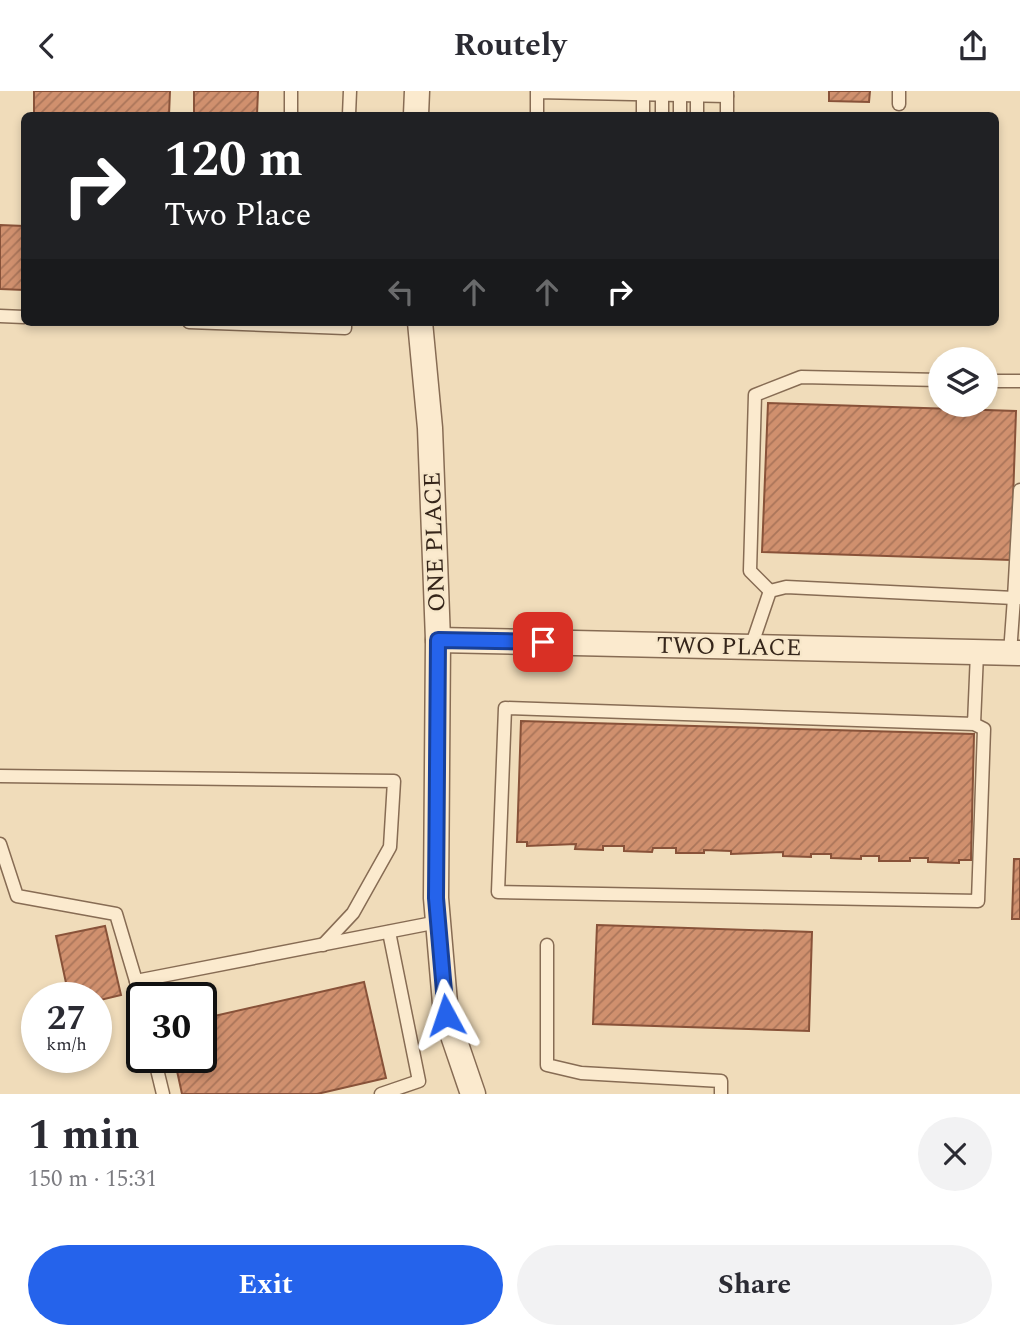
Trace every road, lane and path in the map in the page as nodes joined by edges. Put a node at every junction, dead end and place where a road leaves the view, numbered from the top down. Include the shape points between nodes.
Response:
1 (291, 91) edge
2 (350, 91) edge
3 (417, 91) edge
4 (643, 94) junction
5 (727, 94) edge
6 (662, 95) junction
7 (680, 95) junction
8 (697, 95) junction
9 (291, 112) edge
10 (349, 112) edge
11 (416, 112) edge
12 (537, 112) edge
13 (643, 112) edge
14 (662, 112) edge
15 (680, 112) edge
16 (697, 112) edge
17 (727, 112) edge
18 (0, 316) edge
19 (21, 317) edge
20 (315, 326) edge
21 (345, 326) edge
22 (420, 326) edge
23 (928, 380) edge
24 (998, 381) edge
25 (1020, 381) edge
26 (1020, 490) edge
27 (770, 591) junction
28 (1017, 598) edge
29 (438, 640) junction
30 (751, 647) junction
31 (977, 653) junction
32 (1015, 653) edge
33 (974, 725) junction
34 (0, 776) edge
35 (0, 844) edge
36 (438, 922) junction
37 (389, 932) junction
38 (323, 945) junction
39 (547, 945) dead end
40 (136, 981) joint
41 (158, 1073) edge
42 (163, 1094) edge
43 (381, 1094) edge
44 (473, 1094) edge
45 (721, 1094) edge

1 - 9 lane
2 - 10 lane
3 - 11 street
4 - 6 lane
4 - 12 lane via 537,92
4 - 13 lane
5 - 8 lane
5 - 17 lane
6 - 7 lane
6 - 14 lane
7 - 8 lane
7 - 15 lane
8 - 16 lane
18 - 19 lane
20 - 21 lane
22 - 29 street, ONE PLACE via 430,428
23 - 27 lane via 801,377 755,395 750,571
24 - 25 lane
26 - 28 lane
27 - 28 lane via 786,587
27 - 30 lane
28 - 32 lane
29 - 30 street, TWO PLACE
29 - 36 street, ONE PLACE
30 - 31 street, TWO PLACE
31 - 32 street, TWO PLACE
31 - 33 lane
33 - 33 lane via 505,708 498,891 978,901 984,729
34 - 38 lane via 394,781 390,847 353,913
35 - 40 lane via 18,897 116,914
36 - 37 lane
36 - 44 street, ONE PLACE via 446,1015
37 - 38 lane
37 - 43 lane via 419,1081
38 - 40 lane
39 - 45 lane via 547,1065 581,1073 721,1081
41 - 42 lane

